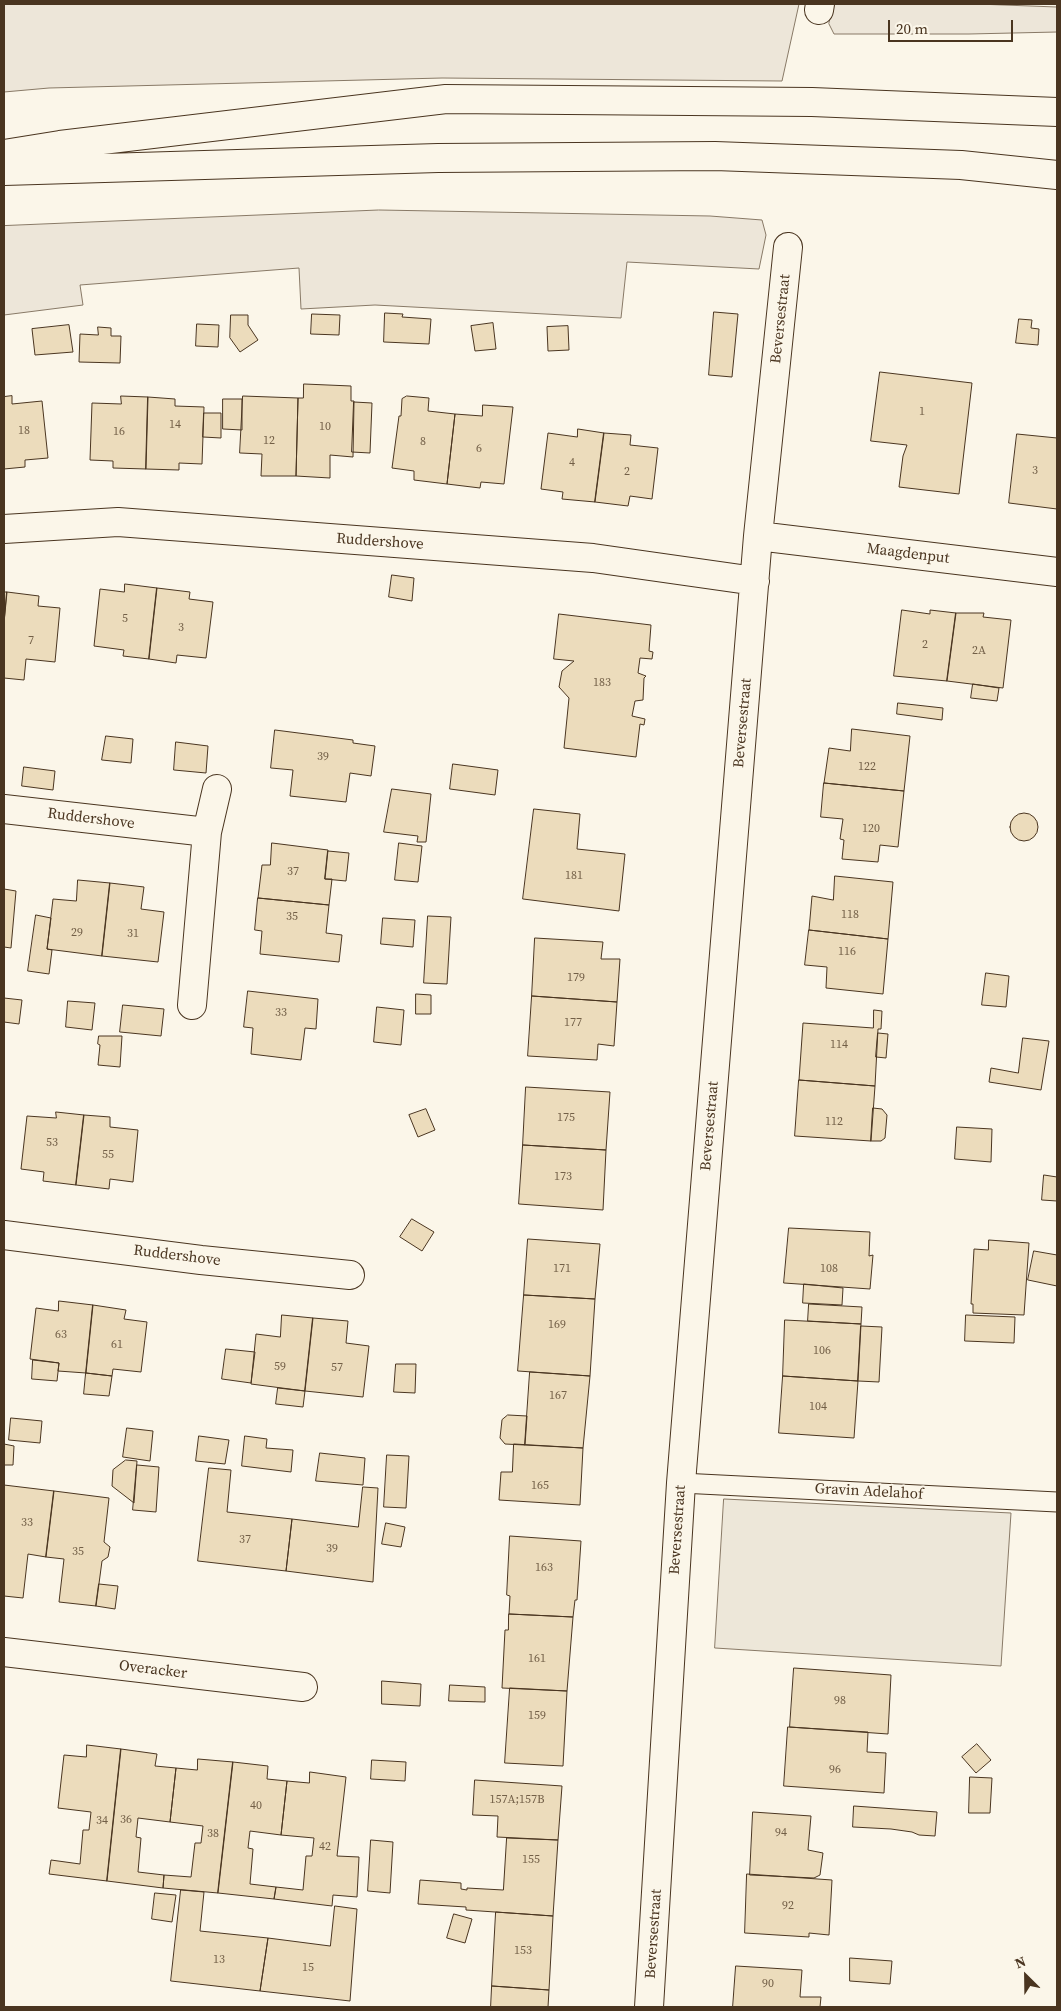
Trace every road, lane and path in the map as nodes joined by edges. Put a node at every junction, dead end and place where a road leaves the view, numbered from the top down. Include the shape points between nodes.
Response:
1 (1003, 111) junction
2 (1057, 112) edge
3 (1057, 118) edge
4 (4, 154) edge
5 (4, 171) edge
6 (1057, 175) edge
7 (788, 247) dead end
8 (4, 529) edge
9 (758, 536) junction
10 (1057, 572) edge
11 (755, 582) junction
12 (217, 790) dead end
13 (4, 809) edge
14 (207, 832) junction
15 (192, 1005) dead end
16 (4, 1235) edge
17 (350, 1275) dead end
18 (681, 1483) junction
19 (1057, 1502) edge
20 (4, 1652) edge
21 (303, 1687) dead end
22 (649, 2007) edge

1 - 2 street
1 - 3 street
1 - 4 street via 812,102 446,99
5 - 6 street via 438,158 716,156 961,164
7 - 9 street, Beversestraat
8 - 11 street, Ruddershove via 118,522 594,558
9 - 10 street, Maagdenput
9 - 11 street, Beversestraat
11 - 18 street, Beversestraat
12 - 14 street
13 - 14 street, Ruddershove
14 - 15 street
16 - 17 street, Ruddershove
18 - 19 lane, Gravin Adelahof
18 - 22 street, Beversestraat
20 - 21 street, Overacker

